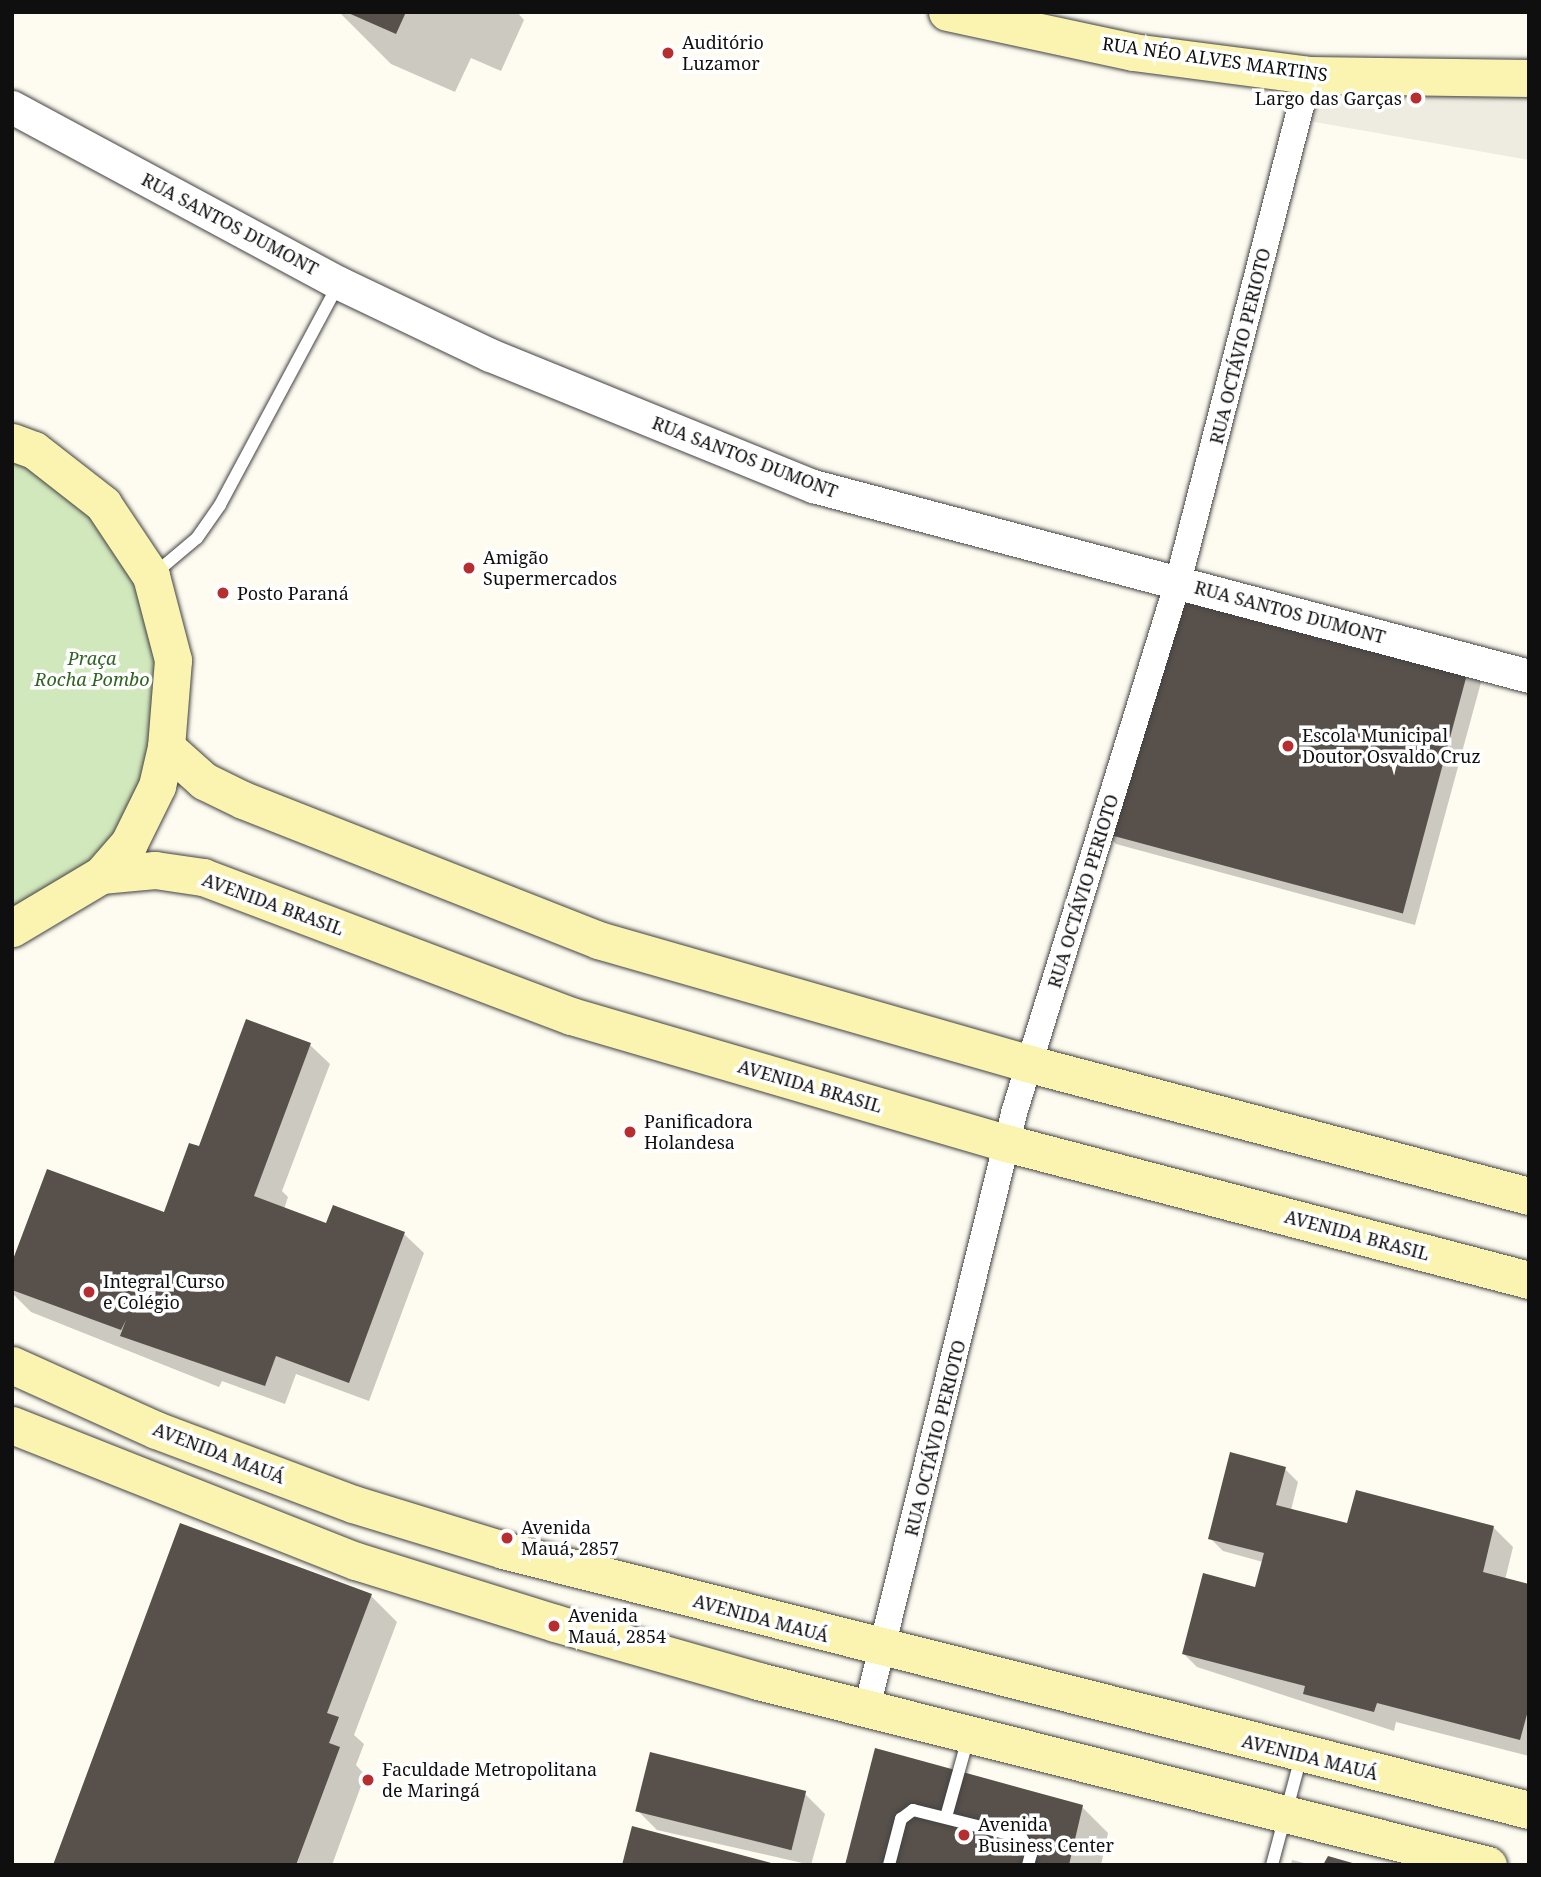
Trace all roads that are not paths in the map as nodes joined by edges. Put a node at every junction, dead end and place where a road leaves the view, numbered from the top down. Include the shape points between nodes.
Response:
1 (947, 12) edge
2 (1309, 75) junction
3 (1529, 78) edge
4 (12, 107) edge
5 (339, 283) junction
6 (12, 442) edge
7 (151, 576) junction
8 (1178, 582) junction
9 (1529, 676) edge
10 (166, 747) junction
11 (101, 875) junction
12 (12, 928) edge
13 (1030, 1064) junction
14 (1006, 1143) junction
15 (1529, 1196) edge
16 (1529, 1280) edge
17 (12, 1365) edge
18 (12, 1425) edge
19 (485, 1544) junction
20 (471, 1598) junction
21 (883, 1651) junction
22 (867, 1708) junction
23 (970, 1734) junction
24 (1301, 1755) junction
25 (1529, 1810) edge
26 (1285, 1814) junction
27 (946, 1817) junction
28 (889, 1865) edge
29 (1028, 1865) edge
30 (1272, 1865) edge
31 (1488, 1865) edge

1 - 2 main road, RUA NÉO ALVES MARTINS via 1133,52
2 - 3 main road, RUA NÉO ALVES MARTINS
2 - 8 street, RUA OCTÁVIO PERIOTO
4 - 5 street, RUA SANTOS DUMONT
5 - 7 lane via 220,505 197,538
5 - 8 street, RUA SANTOS DUMONT via 549,382 813,486
6 - 7 main road via 34,450 103,504
7 - 10 main road via 173,660
8 - 9 street, RUA SANTOS DUMONT
8 - 13 street, RUA OCTÁVIO PERIOTO
10 - 11 main road via 144,818
10 - 13 main road via 204,781 243,800 598,940
11 - 12 main road
11 - 14 main road, AVENIDA BRASIL via 155,870 202,877 571,1016
13 - 14 street, RUA OCTÁVIO PERIOTO
13 - 15 main road
14 - 16 main road, AVENIDA BRASIL
14 - 21 street, RUA OCTÁVIO PERIOTO
17 - 19 main road, AVENIDA MAUÁ via 156,1430 353,1504
18 - 20 main road via 154,1486
19 - 20 main road
19 - 21 main road, AVENIDA MAUÁ
20 - 22 main road
21 - 22 street, RUA OCTÁVIO PERIOTO
21 - 24 main road, AVENIDA MAUÁ
22 - 23 main road
23 - 26 main road
23 - 27 lane
24 - 25 main road, AVENIDA MAUÁ
24 - 26 lane
26 - 30 lane
26 - 31 main road
27 - 28 lane via 905,1814
27 - 29 lane via 1021,1837 1031,1854

